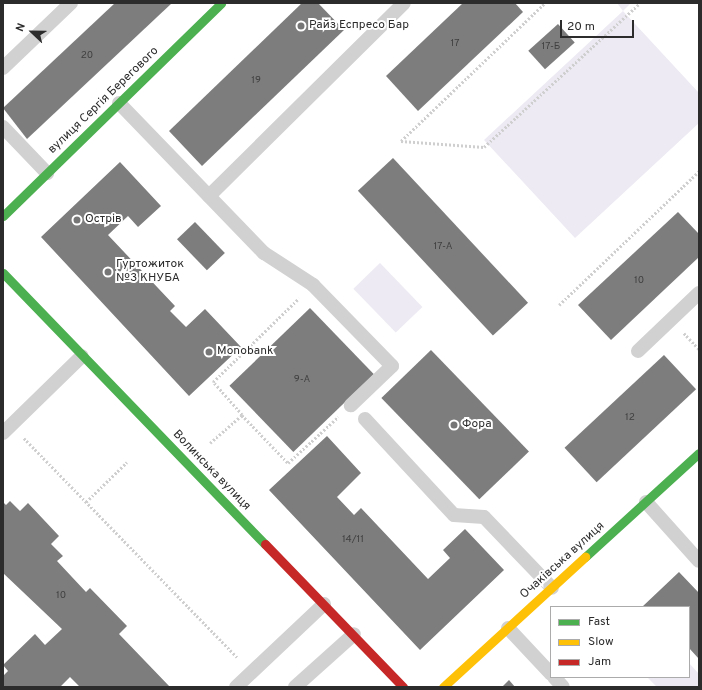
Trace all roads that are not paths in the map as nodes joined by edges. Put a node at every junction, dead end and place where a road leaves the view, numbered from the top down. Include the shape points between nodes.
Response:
1 (71, 3) edge
2 (221, 3) edge
3 (404, 3) edge
4 (3, 68) edge
5 (119, 103) junction
6 (3, 127) edge
7 (47, 173) junction
8 (209, 196) junction
9 (3, 216) edge
10 (3, 273) edge
11 (699, 294) edge
12 (638, 351) dead end
13 (82, 356) junction
14 (351, 405) road end
15 (365, 419) dead end
16 (7, 429) edge
17 (699, 453) edge
18 (646, 502) junction
19 (699, 561) edge
20 (552, 588) junction
21 (324, 604) junction
22 (508, 628) junction
23 (354, 634) junction
24 (550, 673) edge
25 (555, 678) edge
26 (236, 687) edge
27 (296, 687) edge
28 (403, 687) edge
29 (443, 687) edge
30 (563, 687) edge

1 - 4 lane
2 - 5 street, вулиця Сергія Берегового
3 - 8 lane
5 - 7 street, вулиця Сергія Берегового
5 - 8 lane
6 - 7 lane
7 - 9 street, вулиця Сергія Берегового
8 - 14 lane via 264,253 313,285 392,366
10 - 13 street, Волинська вулиця
11 - 12 lane
13 - 16 lane
13 - 21 street, Волинська вулиця
15 - 20 lane via 454,515 484,517
17 - 18 street, Очаківська вулиця
18 - 19 lane
18 - 20 street, Очаківська вулиця
20 - 22 street, Очаківська вулиця
21 - 23 street, Волинська вулиця
21 - 26 lane
22 - 24 lane
22 - 29 street, Очаківська вулиця
23 - 27 lane
23 - 28 street, Волинська вулиця
25 - 30 lane

